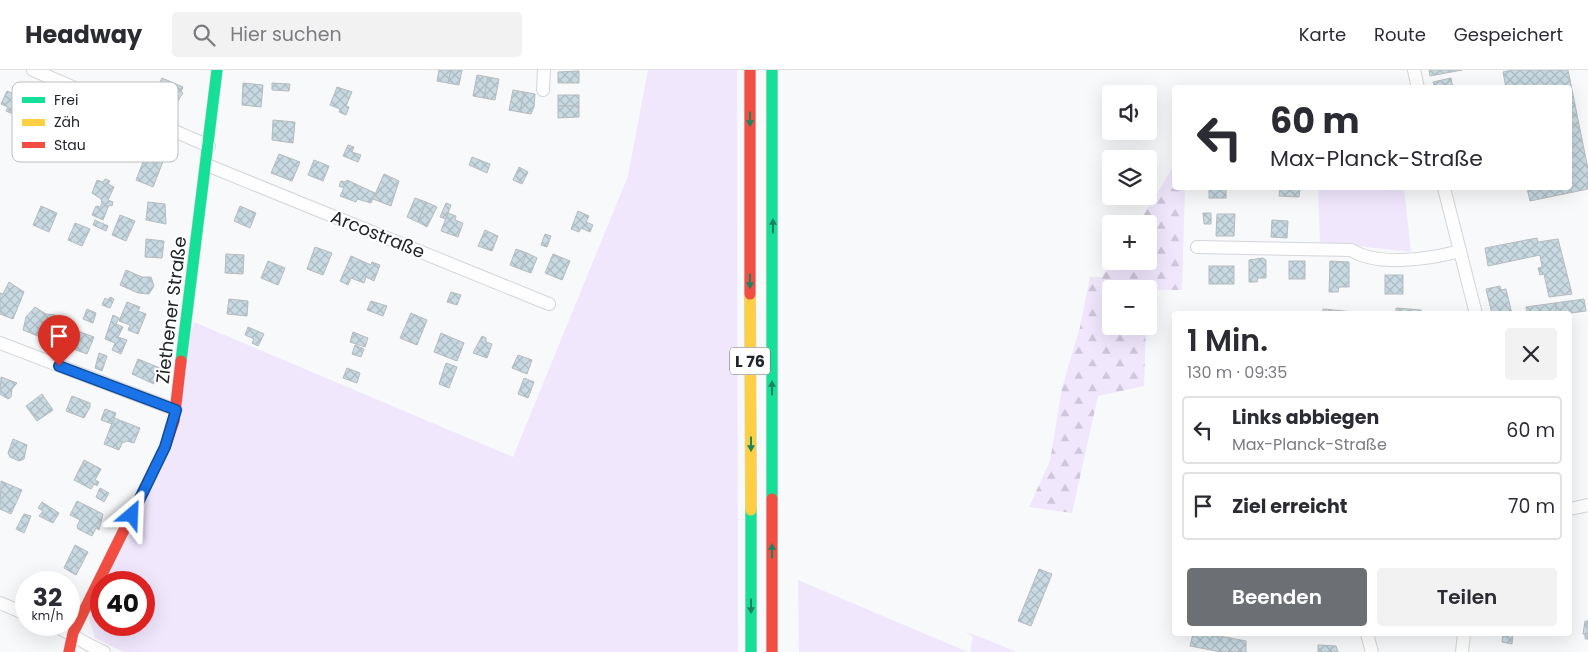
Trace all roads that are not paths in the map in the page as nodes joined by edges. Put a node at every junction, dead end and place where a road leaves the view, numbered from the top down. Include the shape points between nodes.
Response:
1 (32, 70) edge
2 (217, 70) edge
3 (544, 70) edge
4 (750, 70) edge
5 (772, 70) edge
6 (1414, 70) edge
7 (60, 82) edge
8 (1417, 85) edge
9 (543, 90) dead end
10 (178, 133) edge
11 (209, 146) junction
12 (207, 165) junction
13 (1445, 190) edge
14 (1197, 247) dead end
15 (1460, 251) junction
16 (549, 304) dead end
17 (1475, 311) edge
18 (0, 343) edge
19 (176, 410) junction
20 (1588, 505) edge
21 (1572, 509) edge
22 (0, 603) edge
23 (15, 609) edge
24 (80, 619) edge
25 (72, 636) edge
26 (77, 636) edge
27 (1368, 636) edge
28 (1464, 636) edge
29 (69, 652) edge
30 (104, 652) edge
31 (751, 652) edge
32 (772, 652) edge
33 (1372, 652) edge
34 (1462, 652) edge

1 - 7 street
2 - 11 main road, Ziethener Straße
3 - 9 street
4 -> 31 main road, L 76
32 -> 5 main road, L 76
6 - 8 street
10 - 11 street
11 - 12 main road, Ziethener Straße
12 - 16 street, Arcostraße
12 - 19 main road, Ziethener Straße
13 - 15 street
14 - 15 street via 1351,250 1364,258 1427,260
15 - 17 street
18 - 19 street
19 - 24 main road, Ziethener Straße via 165,447
20 - 21 street
22 - 23 street
25 - 29 main road, Ziethener Straße
26 - 30 street
27 - 33 street
28 - 34 street

